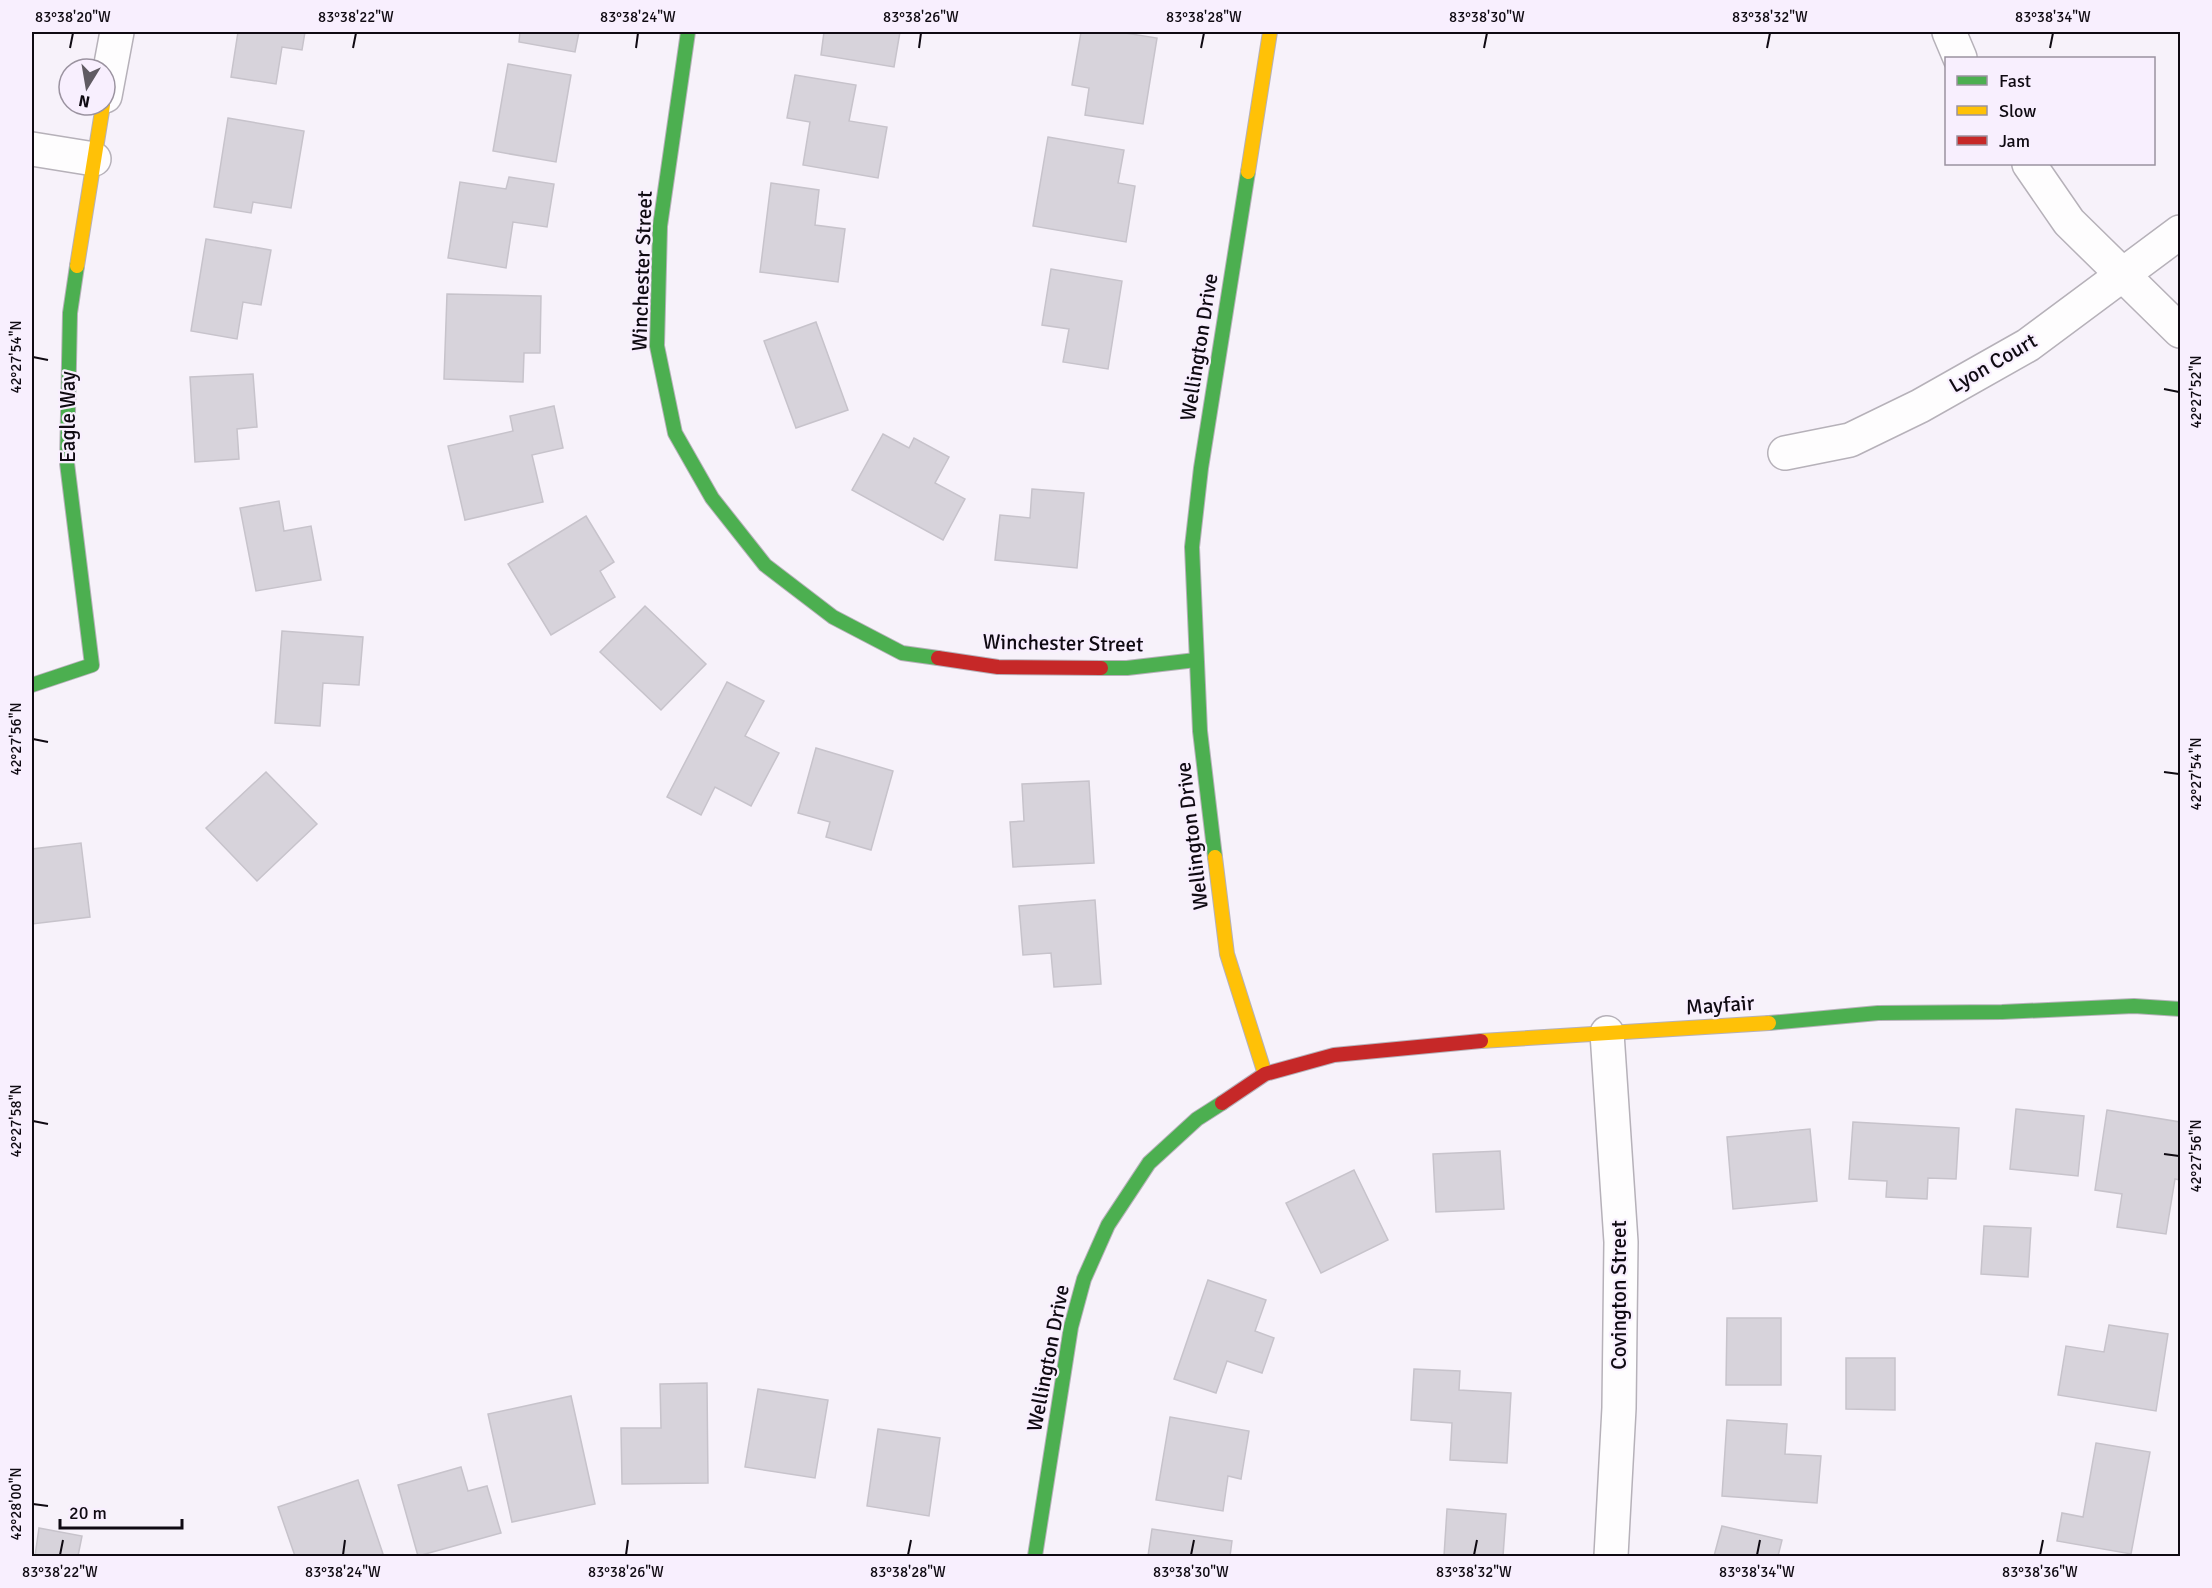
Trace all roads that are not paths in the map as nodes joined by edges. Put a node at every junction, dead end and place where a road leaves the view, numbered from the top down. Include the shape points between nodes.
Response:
1 (117, 32) edge
2 (688, 32) edge
3 (1270, 32) edge
4 (1949, 32) edge
5 (112, 57) edge
6 (1960, 57) edge
7 (101, 117) edge
8 (32, 149) edge
9 (94, 159) junction
10 (2030, 165) edge
11 (2181, 231) edge
12 (2123, 275) junction
13 (2181, 331) edge
14 (1785, 453) dead end
15 (1196, 660) junction
16 (32, 685) edge
17 (2181, 1009) edge
18 (1607, 1033) junction
19 (1265, 1074) junction
20 (1035, 1557) edge
21 (1611, 1557) edge

1 - 5 street
2 - 15 street, Winchester Street via 660,226 657,346 675,433 712,498 765,565 833,617 903,653 998,667 1127,668
3 - 15 street, Wellington Drive via 1200,479 1192,547
4 - 6 street
7 - 9 street, Eagle Way
8 - 9 street
9 - 16 street, Eagle Way via 70,314 67,463 92,665
10 - 12 street via 2069,222
11 - 12 street, Lyon Court
12 - 13 street
12 - 14 street, Lyon Court via 2028,345 1920,405 1850,440
15 - 19 street, Wellington Drive via 1200,731 1227,954
17 - 18 street, Mayfair via 2133,1006 1878,1013
18 - 19 street, Mayfair via 1334,1055
18 - 21 street, Covington Street via 1621,1242 1619,1408
19 - 20 street, Wellington Drive via 1197,1119 1149,1163 1108,1225 1084,1279 1071,1327

